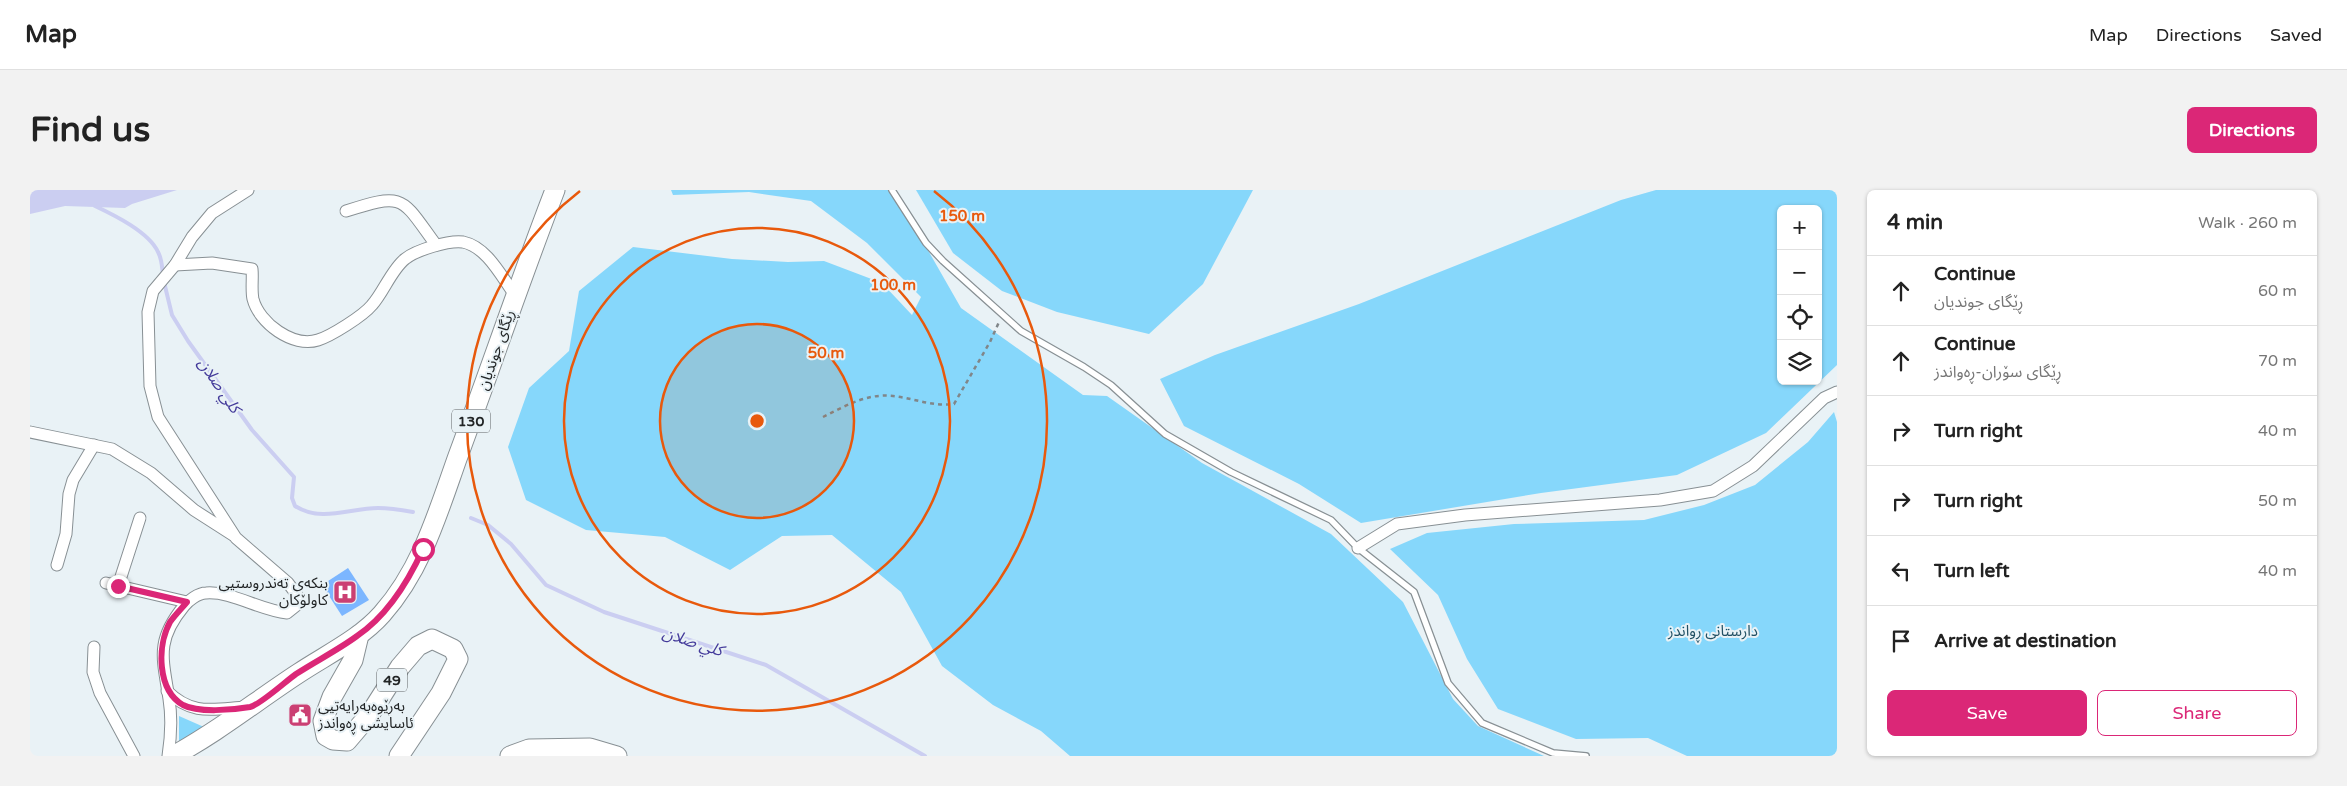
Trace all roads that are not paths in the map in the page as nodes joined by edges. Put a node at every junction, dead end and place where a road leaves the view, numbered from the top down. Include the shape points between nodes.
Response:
1 (248, 190) edge
2 (555, 190) edge
3 (892, 190) edge
4 (397, 196) edge
5 (346, 211) dead end
6 (436, 245) junction
7 (172, 268) junction
8 (514, 295) junction
9 (1837, 392) edge
10 (30, 432) edge
11 (94, 445) junction
12 (140, 518) dead end
13 (236, 538) junction
14 (1358, 548) junction
15 (58, 564) dead end
16 (106, 583) dead end
17 (118, 586) junction
18 (187, 602) junction
19 (359, 635) junction
20 (94, 647) dead end
21 (167, 691) junction
22 (252, 707) junction
23 (134, 756) edge
24 (168, 756) edge
25 (173, 756) edge
26 (399, 756) edge
27 (510, 756) edge
28 (617, 756) edge
29 (1586, 756) edge

1 - 7 street via 212,213
2 - 8 main road, ڕێگای جوندیان / 130
3 - 14 lane via 942,262 1001,316 1111,385 1165,434 1231,472 1331,520
4 - 5 street
4 - 6 street
6 - 7 street via 405,259 372,307 318,340 303,341 291,337 262,318 253,299 252,269 212,264
6 - 8 street via 462,242 480,249
7 - 13 street via 153,291 148,312 150,386 158,417
8 - 19 main road, ڕێگای جوندیان / 130 via 502,338 415,568 380,616
9 - 14 street via 1824,398 1753,466 1713,491 1660,500 1465,515 1397,524
10 - 11 street
11 - 13 street via 112,449 151,473 194,510
11 - 15 street via 73,480 66,534
12 - 17 street
13 - 18 street via 288,583 297,595 297,605 286,613 272,612 224,594 204,592
14 - 29 lane via 1414,592 1448,682 1482,723 1553,753
16 - 17 street
17 - 18 street
18 - 21 street via 170,623 163,646 162,668
19 - 22 main road, ڕێگای جوندیان
19 - 26 main road, 49 via 352,660 322,721 326,736 333,740 347,741 360,728 400,667 418,646 432,639 453,649 458,659 441,693
20 - 23 street via 93,672 100,693
21 - 22 street via 183,705 200,710
21 - 24 street via 171,734
22 - 25 main road, ڕێگای جوندیان
27 - 28 main road via 530,749 590,748

